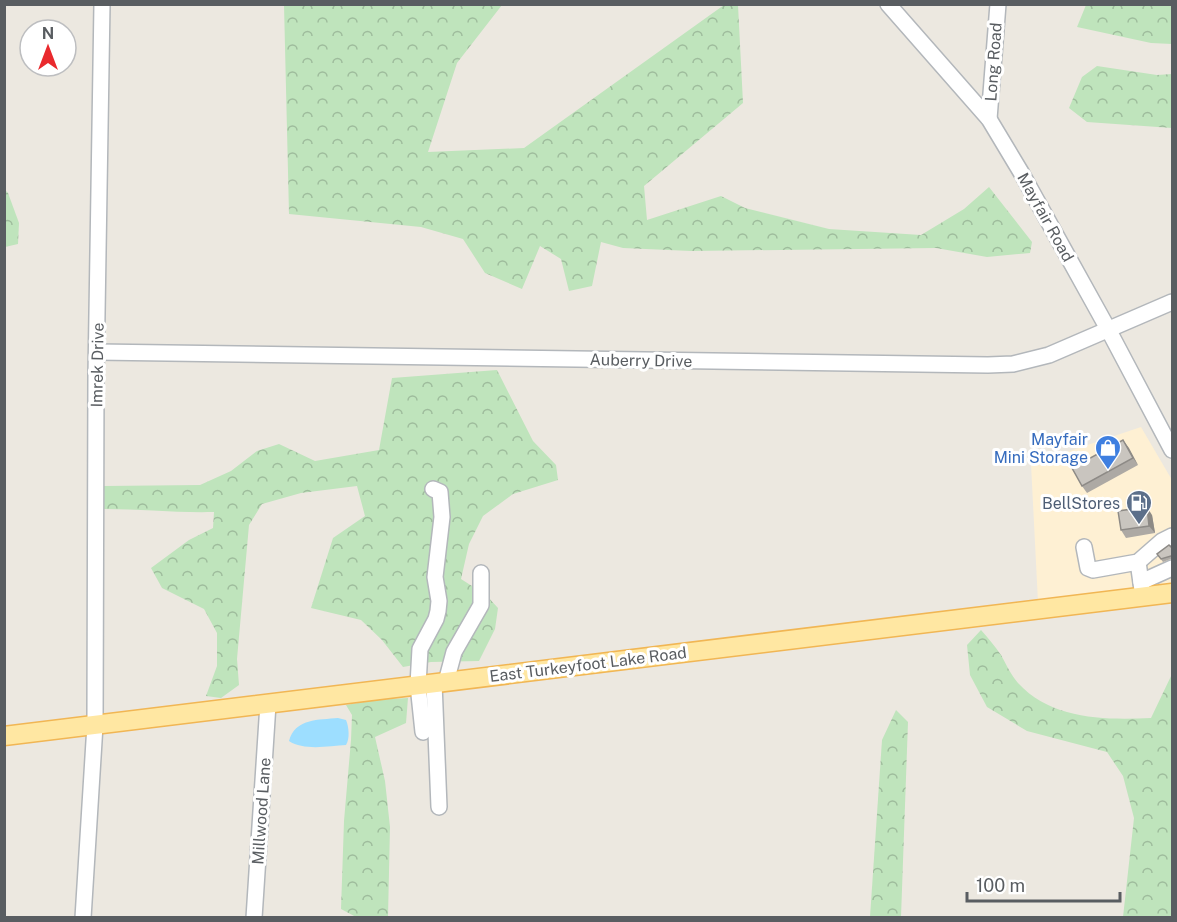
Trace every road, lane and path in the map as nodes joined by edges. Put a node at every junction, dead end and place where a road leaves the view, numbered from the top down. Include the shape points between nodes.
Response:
1 (102, 4) edge
2 (888, 4) edge
3 (998, 4) edge
4 (989, 119) junction
5 (1173, 302) edge
6 (1108, 328) junction
7 (97, 352) junction
8 (1173, 450) edge
9 (433, 489) dead end
10 (1173, 536) edge
11 (1083, 547) dead end
12 (1138, 562) junction
13 (1173, 568) edge
14 (481, 573) dead end
15 (1142, 590) junction
16 (1173, 593) edge
17 (433, 683) junction
18 (268, 704) junction
19 (95, 725) junction
20 (423, 732) dead end
21 (4, 736) edge
22 (439, 807) dead end
23 (83, 918) edge
24 (254, 918) edge

1 - 7 street, Imrek Drive
2 - 4 street, Mayfair Road
3 - 4 street, Long Road
4 - 6 street, Mayfair Road
5 - 6 street, Auberry Drive
6 - 7 street, Auberry Drive via 1049,355 988,366
6 - 8 street, Mayfair Road
7 - 19 street, Imrek Drive
9 - 17 street via 440,492 442,518 435,577 439,601 436,620 420,649
10 - 12 street via 1162,540
11 - 12 street via 1089,570
12 - 15 street
13 - 15 street
14 - 17 street via 481,605
15 - 16 main road, East Turkeyfoot Lake Road
15 - 17 main road, East Turkeyfoot Lake Road
17 - 18 main road, East Turkeyfoot Lake Road
17 - 20 street
17 - 22 street
18 - 19 main road, East Turkeyfoot Lake Road
18 - 24 street, Millwood Lane
19 - 21 main road, East Turkeyfoot Lake Road
19 - 23 street, Imrek Drive

